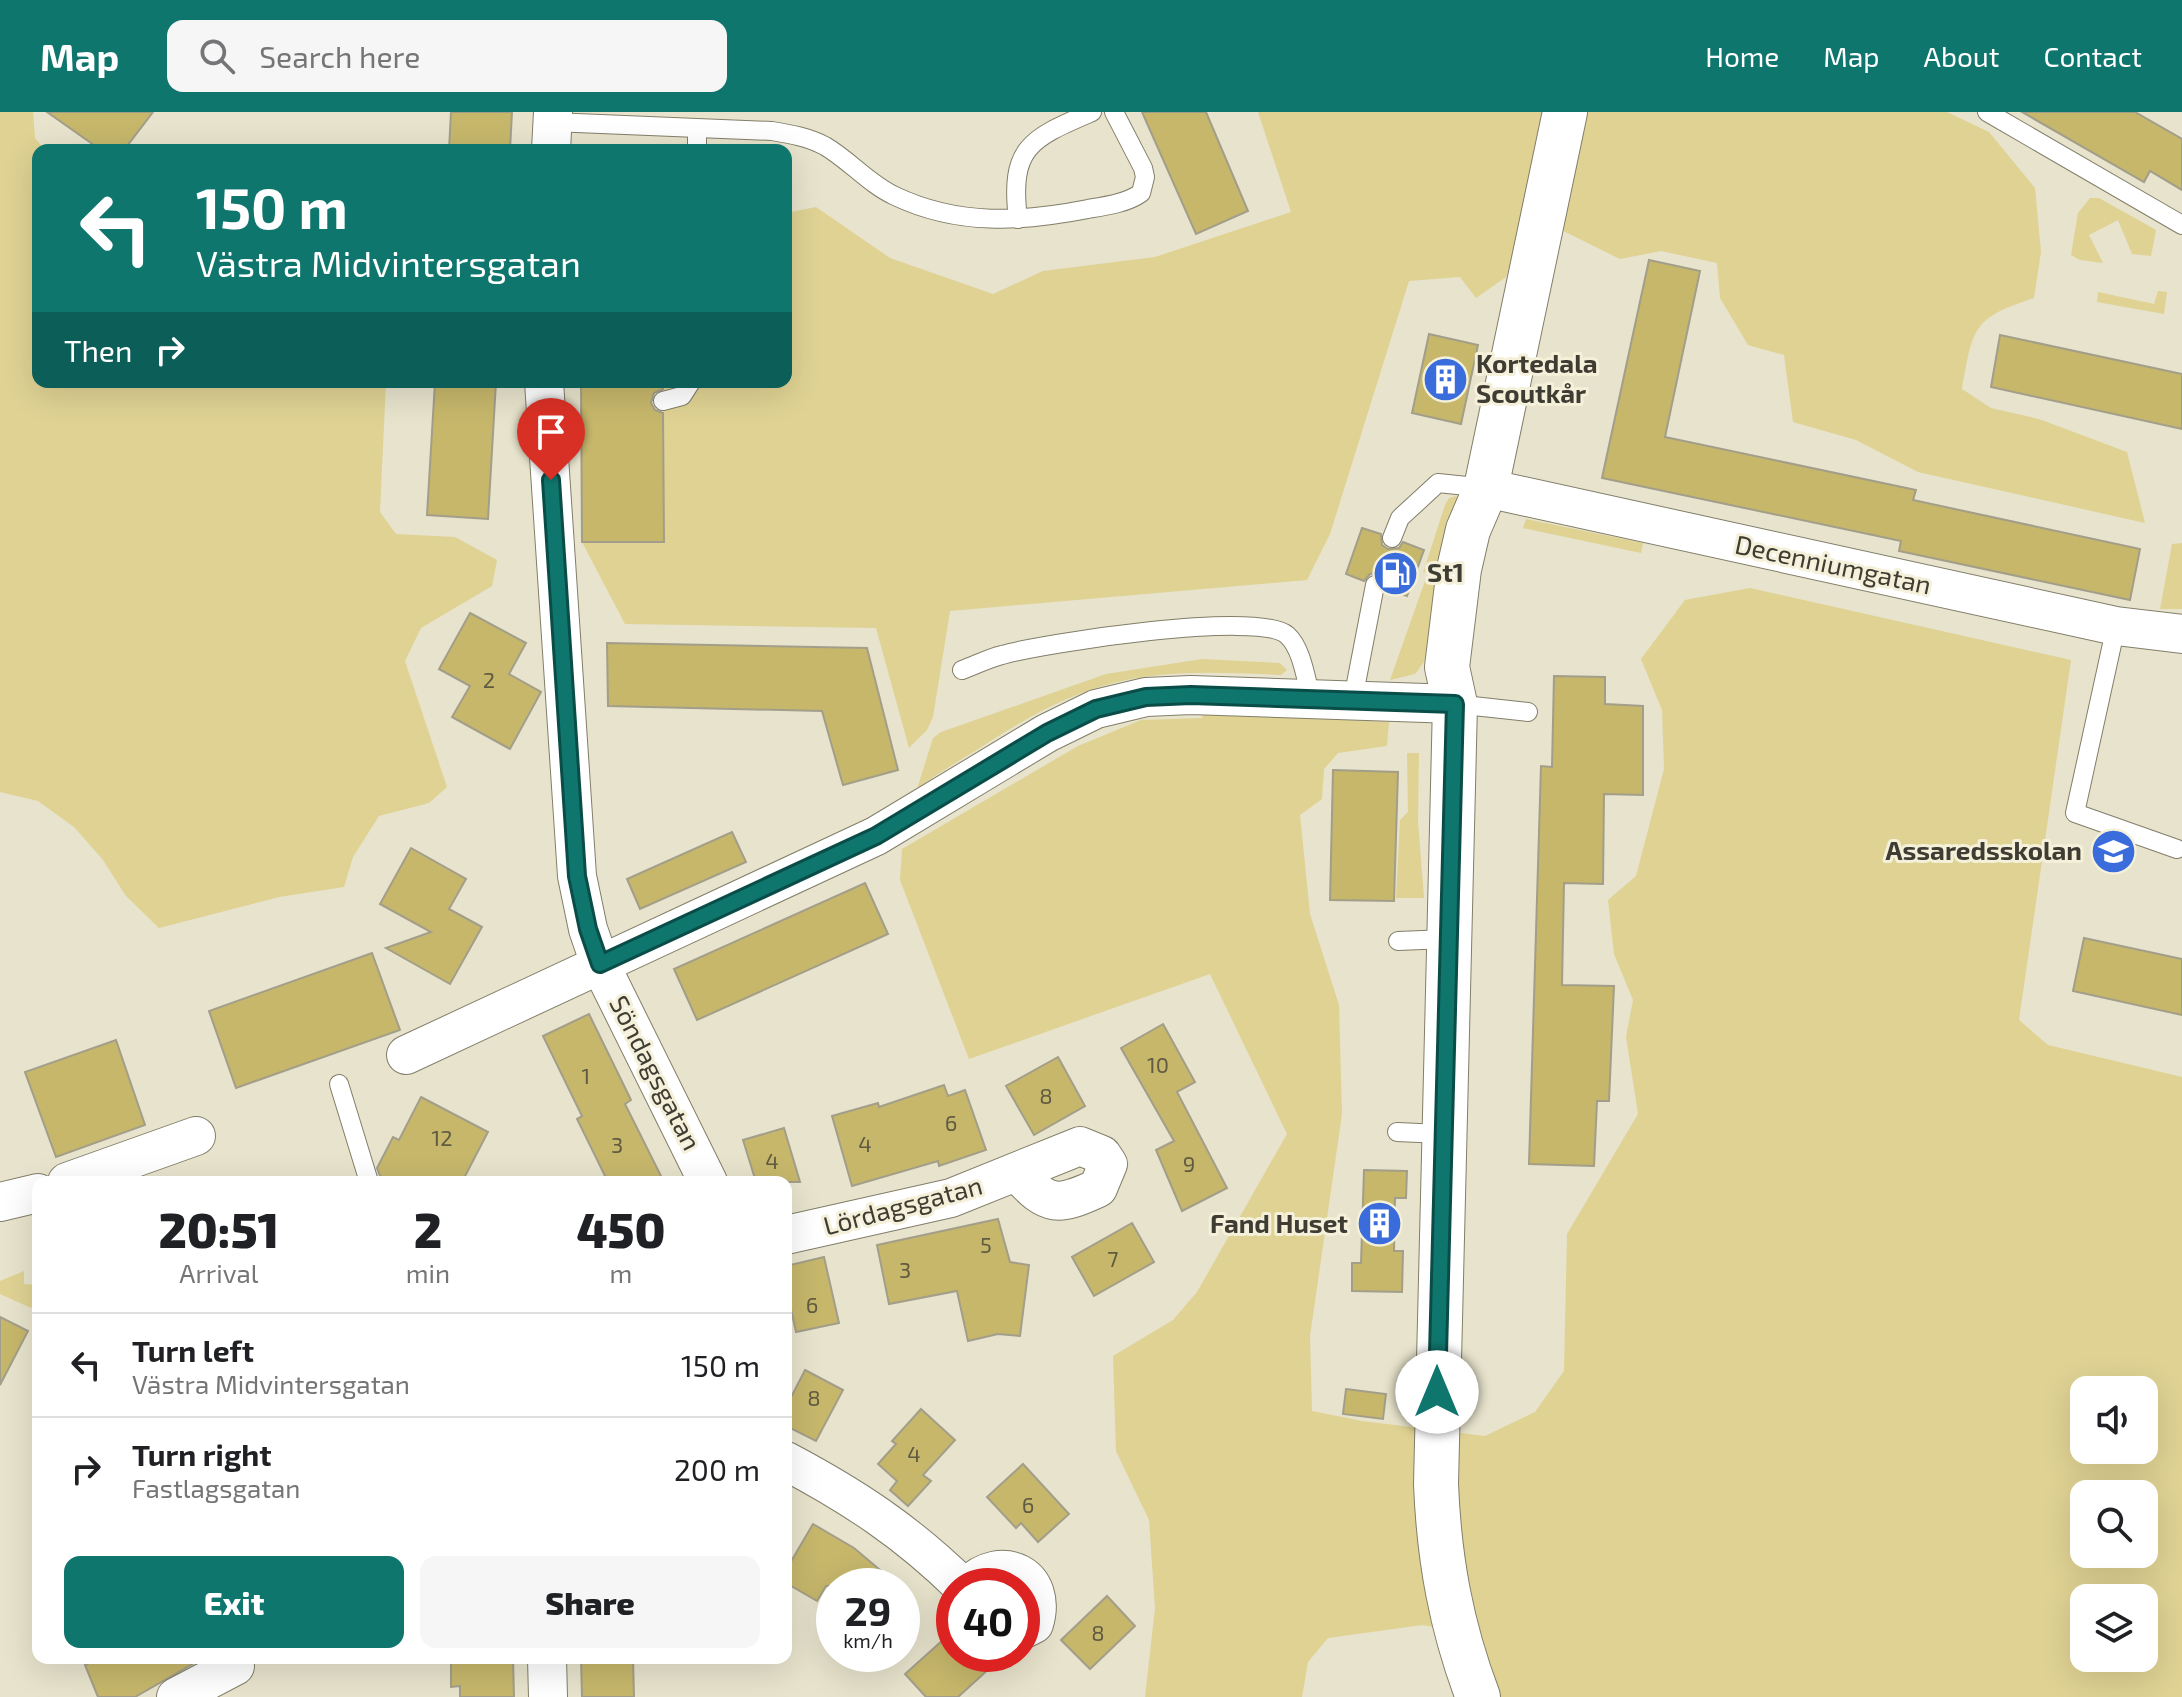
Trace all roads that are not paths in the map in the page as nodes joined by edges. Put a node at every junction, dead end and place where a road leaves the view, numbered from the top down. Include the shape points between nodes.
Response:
1 (1092, 112) edge
2 (1114, 112) edge
3 (1565, 112) edge
4 (1987, 112) edge
5 (552, 128) edge
6 (697, 129) junction
7 (697, 144) edge
8 (1018, 219) junction
9 (2182, 225) edge
10 (544, 388) edge
11 (687, 388) edge
12 (663, 401) dead end
13 (1486, 488) junction
14 (1392, 538) dead end
15 (1375, 585) dead end
16 (2116, 626) junction
17 (2182, 634) edge
18 (962, 670) dead end
19 (1311, 698) junction
20 (1353, 699) junction
21 (1455, 704) junction
22 (1528, 712) dead end
23 (2177, 849) dead end
24 (1447, 939) junction
25 (1398, 941) dead end
26 (600, 964) junction
27 (406, 1055) dead end
28 (339, 1084) dead end
29 (1397, 1132) dead end
30 (1442, 1134) junction
31 (196, 1136) dead end
32 (1018, 1173) dead end
33 (84, 1176) edge
34 (367, 1176) edge
35 (705, 1176) edge
36 (32, 1194) edge
37 (0, 1202) edge
38 (792, 1234) edge
39 (792, 1464) edge
40 (944, 1568) edge
41 (547, 1664) edge
42 (235, 1666) dead end
43 (176, 1697) edge
44 (548, 1697) edge
45 (1478, 1697) edge

1 - 8 lane via 1037,137 1017,181
2 - 8 lane via 1143,168 1141,193 1101,207
3 - 13 street
4 - 9 lane
5 - 6 lane
6 - 7 lane
6 - 8 lane via 800,136 824,146 891,195 928,210 971,219
10 - 26 street, Söndagsgatan via 577,876
11 - 12 lane via 682,396
13 - 14 lane via 1438,483 1400,518
13 - 16 street, Decenniumgatan
13 - 21 street via 1459,569 1447,667
15 - 20 lane
16 - 17 street, Decenniumgatan
16 - 23 lane via 2075,813
18 - 19 lane via 1002,655 1107,637 1234,625 1267,627 1287,635
19 - 20 street
19 - 26 street via 1146,697 1096,709 876,836
20 - 21 street
21 - 22 lane
21 - 24 street
24 - 25 lane
24 - 30 street
26 - 27 street
26 - 35 street, Söndagsgatan
28 - 34 lane
29 - 30 lane
30 - 45 street via 1437,1527 1452,1621
31 - 33 street
32 - 38 street, Lördagsgatan via 951,1198
36 - 37 street
39 - 40 street via 882,1516
41 - 44 street
42 - 43 street

